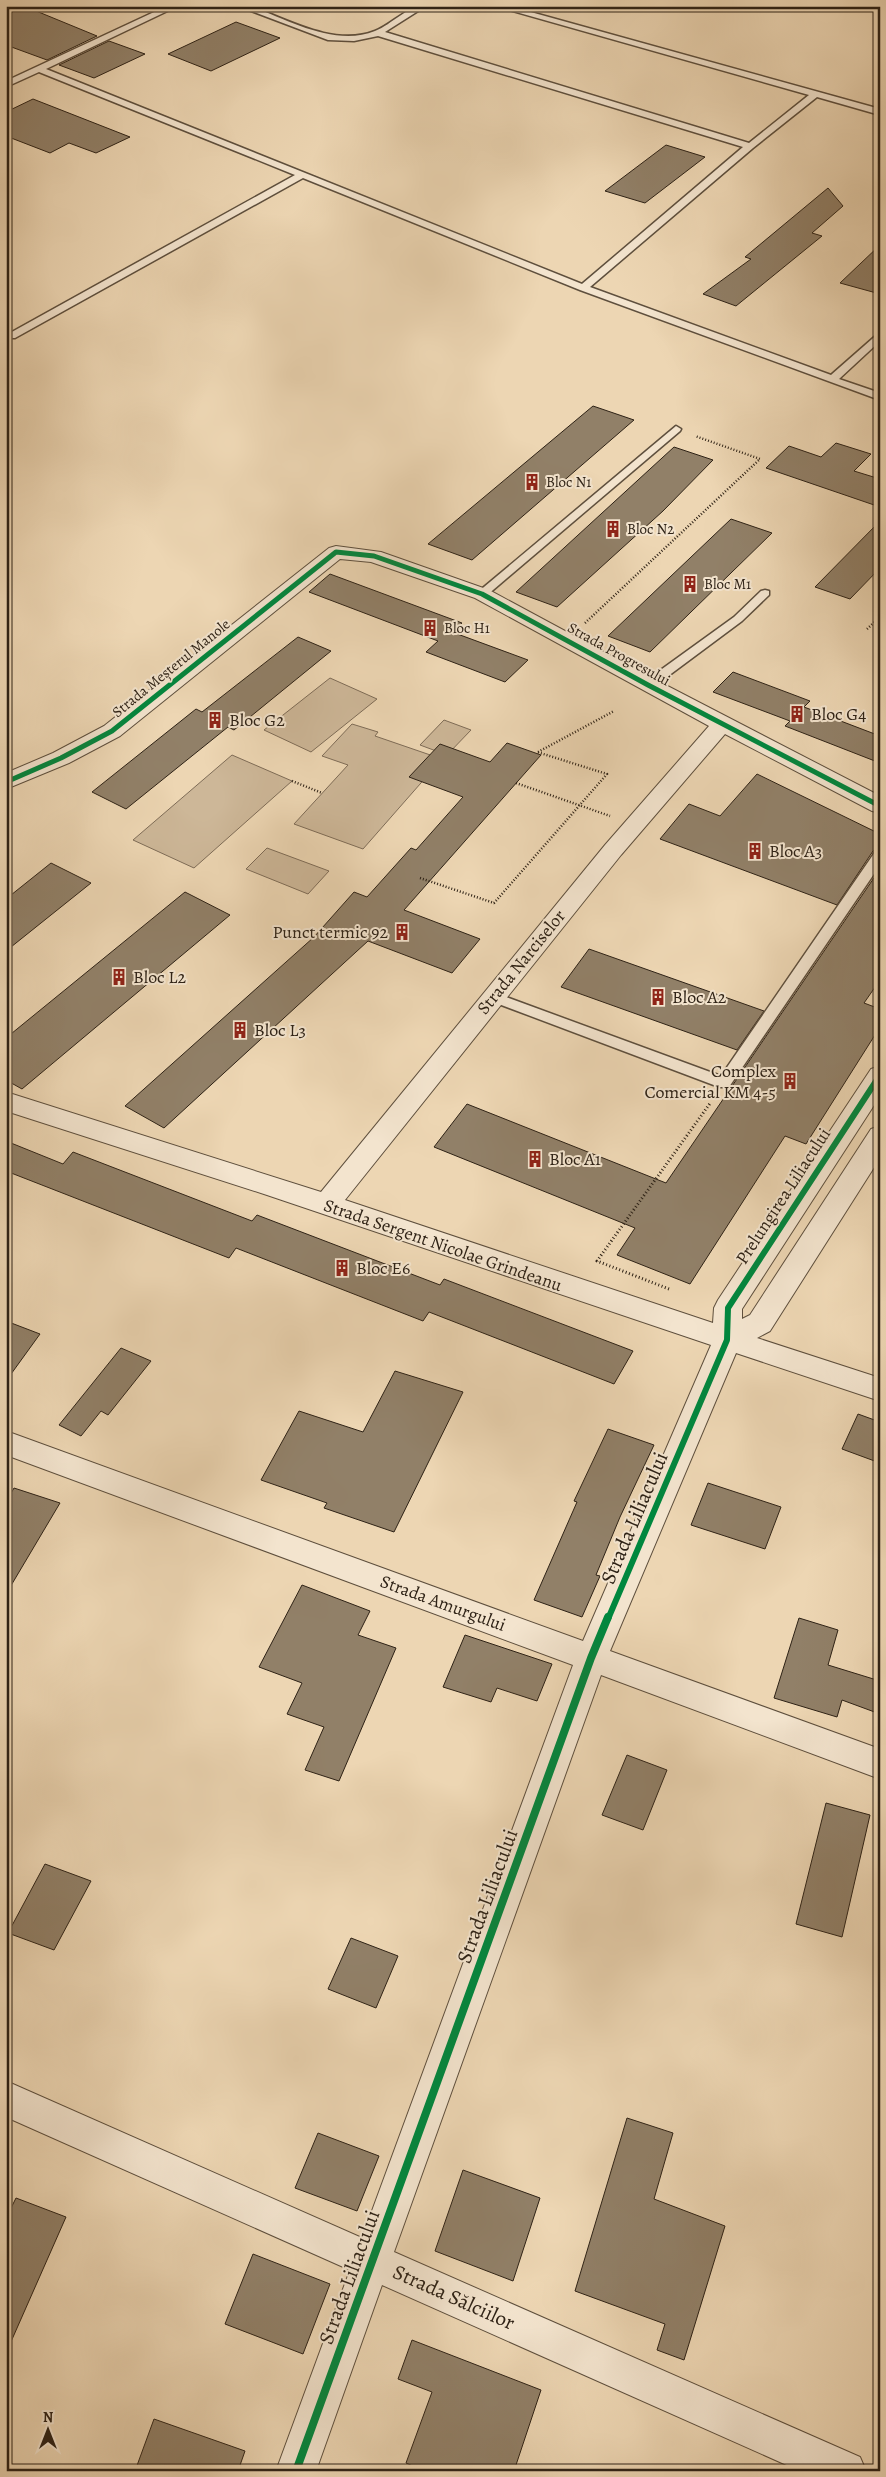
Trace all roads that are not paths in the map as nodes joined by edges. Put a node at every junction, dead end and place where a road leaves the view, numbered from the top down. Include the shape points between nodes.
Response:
1 (174, 6) edge
2 (242, 6) edge
3 (422, 6) edge
4 (499, 6) edge
5 (378, 33) junction
6 (40, 69) junction
7 (6, 84) edge
8 (816, 94) junction
9 (880, 112) edge
10 (750, 146) junction
11 (301, 176) junction
12 (583, 288) junction
13 (880, 334) edge
14 (6, 335) edge
15 (832, 380) junction
16 (880, 397) edge
17 (676, 429) road end
18 (336, 552) joint
19 (765, 593) dead end
20 (482, 594) junction
21 (648, 685) junction
22 (722, 724) junction
23 (6, 782) edge
24 (880, 806) edge
25 (880, 855) edge
26 (493, 997) junction
27 (880, 1075) edge
28 (6, 1101) edge
29 (880, 1136) edge
30 (326, 1205) junction
31 (728, 1340) junction
32 (880, 1390) edge
33 (6, 1443) edge
34 (592, 1658) junction
35 (880, 1764) edge
36 (6, 2099) edge
37 (372, 2261) junction
38 (296, 2471) edge
39 (846, 2471) edge

1 - 6 lane
2 - 5 lane via 328,37 354,38
3 - 5 lane
4 - 8 lane
5 - 10 lane
6 - 7 lane
6 - 11 lane
8 - 9 lane
8 - 10 lane
10 - 12 lane
11 - 12 lane
11 - 14 lane via 11,336
12 - 15 lane
13 - 15 lane
15 - 16 lane
17 - 20 lane
18 - 20 street, Strada Progresului via 374,556
18 - 23 street, Strada Meșterul Manole via 112,731
19 - 21 lane via 738,619
20 - 21 street, Strada Progresului
21 - 22 street, Strada Progresului
22 - 24 street, Strada Progresului
22 - 26 street, Strada Narciselor via 634,824
25 - 26 lane via 724,1083
26 - 30 street, Strada Narciselor
27 - 31 street, Prelungirea Liliacului via 728,1308
28 - 30 street, Strada Sergent Nicolae Grindeanu
29 - 31 street via 760,1323
30 - 31 street, Strada Sergent Nicolae Grindeanu
31 - 32 street, Strada Sergent Nicolae Grindeanu
31 - 34 street, Strada Liliacului
33 - 34 street, Strada Amurgului
34 - 35 street, Strada Amurgului
34 - 37 street, Strada Liliacului
36 - 37 street, Strada Sălciilor
37 - 38 street, Strada Liliacului
37 - 39 street, Strada Sălciilor

